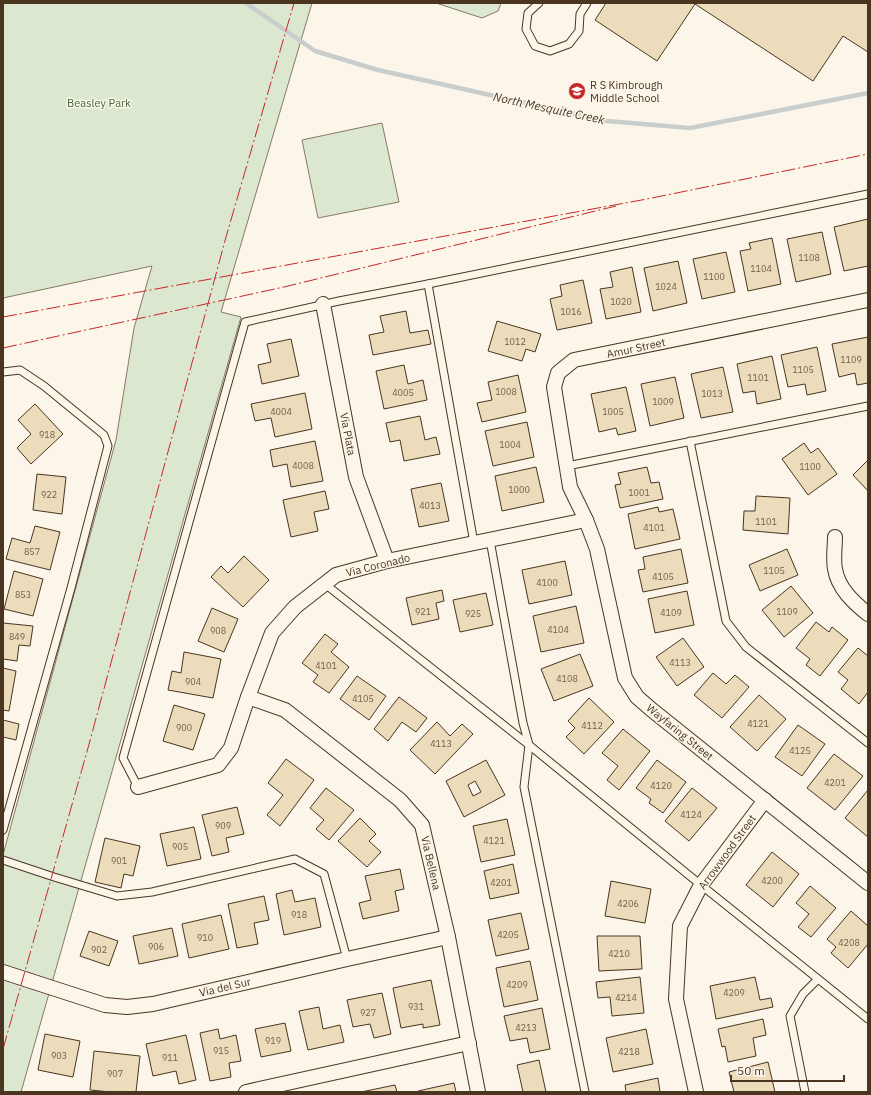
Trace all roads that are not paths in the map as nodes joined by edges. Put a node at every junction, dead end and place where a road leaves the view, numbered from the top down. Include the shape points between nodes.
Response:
1 (539, 3) edge
2 (587, 3) edge
3 (868, 194) edge
4 (428, 284) junction
5 (868, 300) edge
6 (323, 304) junction
7 (3, 372) edge
8 (868, 406) edge
9 (690, 441) junction
10 (567, 466) junction
11 (586, 520) junction
12 (835, 537) dead end
13 (490, 540) junction
14 (474, 543) junction
15 (387, 561) junction
16 (325, 584) junction
17 (868, 614) edge
18 (248, 697) junction
19 (868, 743) edge
20 (529, 745) junction
21 (138, 787) joint
22 (765, 800) junction
23 (3, 830) edge
24 (3, 860) edge
25 (868, 883) edge
26 (701, 885) junction
27 (448, 937) junction
28 (347, 959) junction
29 (3, 972) edge
30 (818, 979) junction
31 (868, 1019) edge
32 (469, 1043) junction
33 (246, 1092) edge
34 (478, 1092) edge
35 (585, 1092) edge
36 (696, 1092) edge
37 (805, 1092) edge

1 - 2 lane via 528,13 526,29 535,46 550,52 569,44 578,31 580,14
3 - 4 lane
4 - 6 lane
4 - 14 lane
5 - 10 street, Amur Street via 574,360 558,374 554,387
6 - 15 street, Via Plata via 356,477
6 - 21 lane via 245,322 123,758
7 - 23 lane via 20,370 44,386 104,435 108,446
8 - 9 lane
9 - 10 lane
9 - 19 lane via 726,621 746,647
10 - 11 street, Amur Street via 570,487
11 - 13 street, Via Coronado
11 - 22 street, Wayfaring Street via 596,549 625,678 637,697
12 - 17 street via 835,569 843,590
13 - 14 street, Via Coronado
13 - 20 lane
14 - 15 street, Via Coronado
15 - 16 street, Via Coronado via 336,575
16 - 18 street, Via Coronado via 295,607 272,633
16 - 20 lane
18 - 21 street, Via Coronado via 231,748 218,765
18 - 27 street, Via Bellena via 285,710 400,800 422,825
20 - 26 lane
20 - 35 lane via 524,787
22 - 25 street, Wayfaring Street
22 - 26 street, Arrowwood Street
24 - 28 lane via 117,896 152,892 295,860 324,874
26 - 30 lane
26 - 36 street, Arrowwood Street via 680,926 676,999
27 - 28 street, Via del Sur
27 - 32 street, Via Bellena
28 - 29 street, Via del Sur via 153,1004 127,1007 105,1005
30 - 31 lane
30 - 37 lane via 803,994 790,1016
32 - 33 street
32 - 34 street, Via Bellena

